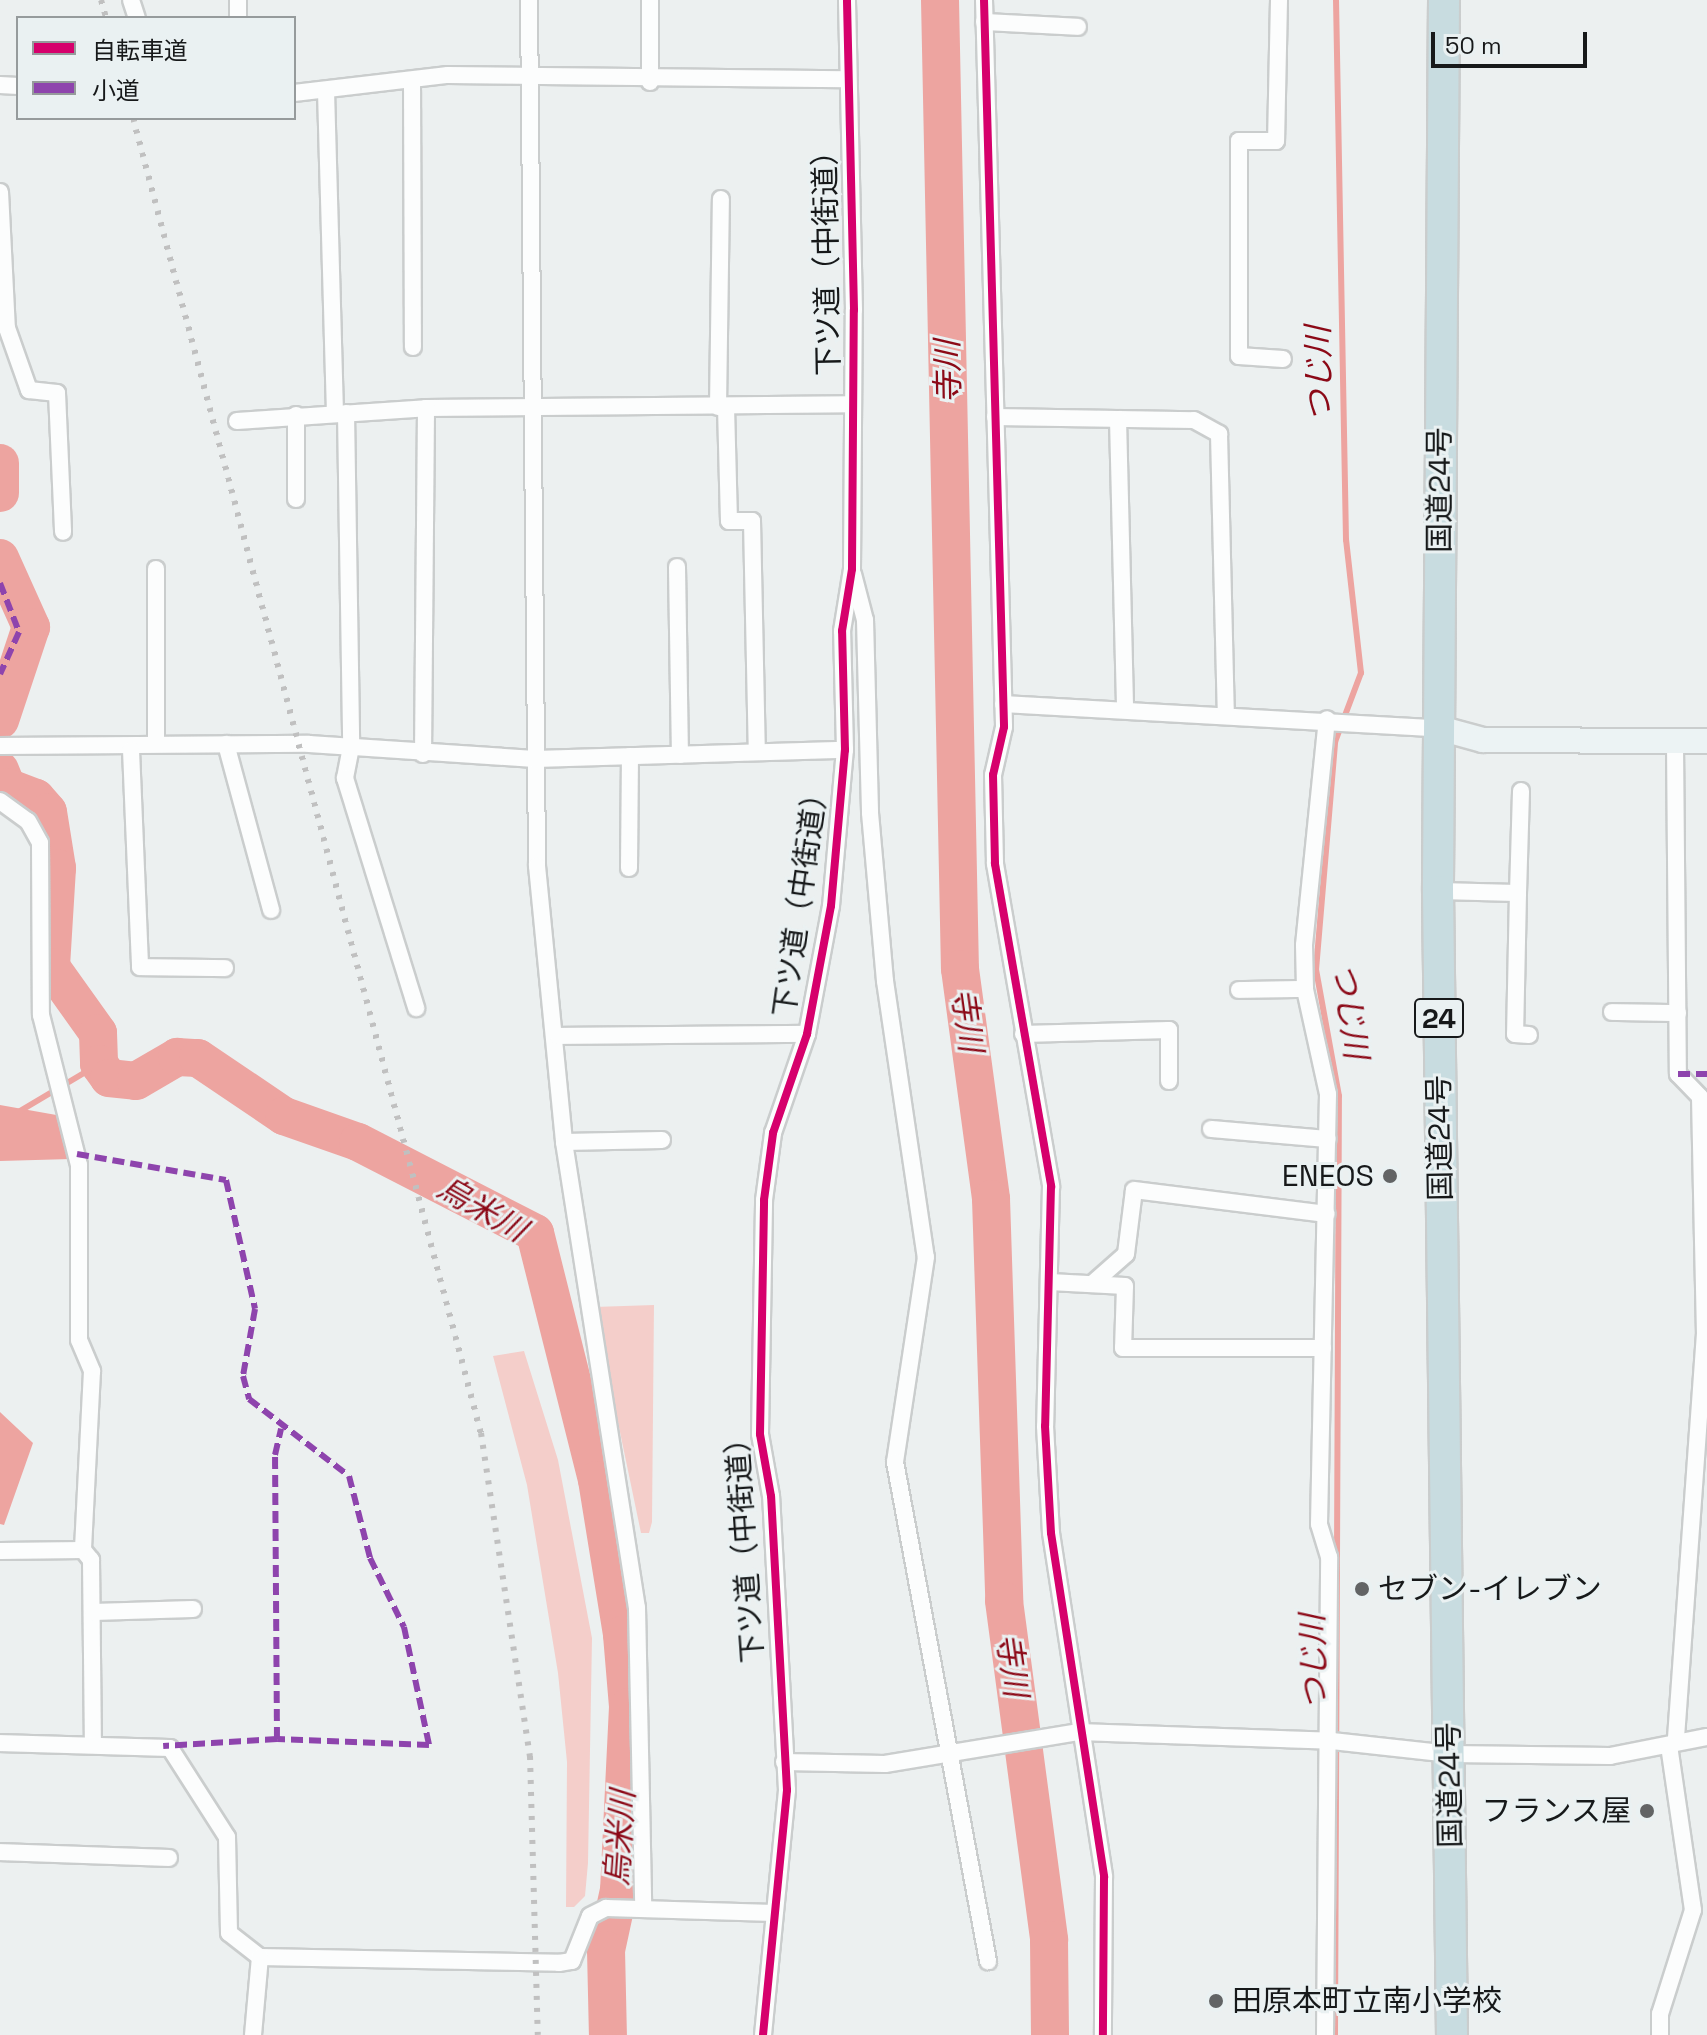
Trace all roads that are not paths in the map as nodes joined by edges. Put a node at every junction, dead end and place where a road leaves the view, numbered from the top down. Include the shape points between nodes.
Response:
1 (529, 0) edge
2 (650, 0) edge
3 (847, 0) edge
4 (984, 0) edge
5 (1279, 0) edge
6 (1444, 0) edge
7 (984, 22) junction
8 (1078, 27) dead end
9 (529, 77) junction
10 (847, 79) junction
11 (412, 81) junction
12 (650, 82) junction
13 (326, 91) junction
14 (296, 93) edge
15 (0, 192) edge
16 (721, 199) dead end
17 (413, 347) dead end
18 (1283, 359) dead end
19 (853, 404) junction
20 (722, 407) junction
21 (426, 408) junction
22 (528, 412) junction
23 (341, 413) junction
24 (296, 415) junction
25 (995, 417) junction
26 (1118, 419) junction
27 (237, 421) dead end
28 (296, 499) dead end
29 (63, 532) dead end
30 (677, 567) dead end
31 (156, 569) dead end
32 (852, 569) junction
33 (1003, 704) junction
34 (1125, 710) junction
35 (1226, 715) junction
36 (1332, 720) junction
37 (1439, 728) junction
38 (1707, 741) edge
39 (156, 743) junction
40 (226, 744) junction
41 (1675, 744) junction
42 (3, 746) edge
43 (351, 747) junction
44 (131, 750) junction
45 (845, 750) junction
46 (757, 752) junction
47 (423, 754) junction
48 (680, 755) junction
49 (630, 756) junction
50 (535, 759) junction
51 (1521, 791) dead end
52 (0, 801) edge
53 (629, 868) dead end
54 (1438, 891) junction
55 (1518, 893) junction
56 (271, 910) dead end
57 (225, 968) dead end
58 (1305, 989) junction
59 (1239, 990) dead end
60 (416, 1008) dead end
61 (1612, 1012) dead end
62 (1678, 1013) junction
63 (807, 1034) junction
64 (1023, 1034) junction
65 (1529, 1035) dead end
66 (558, 1036) junction
67 (1169, 1081) dead end
68 (1211, 1129) dead end
69 (1328, 1139) junction
70 (662, 1140) dead end
71 (564, 1142) junction
72 (1327, 1214) junction
73 (1050, 1282) junction
74 (1092, 1284) junction
75 (1706, 1333) edge
76 (1323, 1348) junction
77 (1703, 1414) edge
78 (83, 1550) junction
79 (0, 1551) edge
80 (193, 1609) dead end
81 (93, 1612) junction
82 (1074, 1732) junction
83 (1707, 1737) edge
84 (93, 1741) junction
85 (1335, 1742) junction
86 (1673, 1742) junction
87 (0, 1743) edge
88 (952, 1752) junction
89 (1450, 1754) junction
90 (784, 1762) junction
91 (0, 1852) edge
92 (169, 1858) dead end
93 (643, 1906) junction
94 (774, 1913) junction
95 (260, 1957) junction
96 (988, 1961) dead end
97 (253, 2035) edge
98 (763, 2035) edge
99 (1103, 2035) edge
100 (1325, 2035) edge
101 (1452, 2035) edge
102 (1660, 2035) edge

1 - 9 street
2 - 12 street
3 - 10 street, 下ツ道（中街道）
4 - 7 street
5 - 18 street via 1276,141 1239,141 1239,356
6 - 37 highway, 国道24号 / 24
7 - 8 street
7 - 25 street
9 - 11 street
9 - 12 street
9 - 22 street
10 - 12 street
10 - 19 street, 下ツ道（中街道）
11 - 13 street
11 - 17 street
13 - 14 street
13 - 23 street
15 - 29 street via 15,357 29,390 57,393
16 - 20 street
19 - 20 street
19 - 32 street, 下ツ道（中街道）
20 - 22 street
20 - 46 street via 729,521 752,521
21 - 22 street
21 - 23 street
21 - 47 street
22 - 50 street
23 - 24 street
23 - 43 street
24 - 27 street
24 - 28 street
25 - 26 street
25 - 33 street
26 - 34 street
26 - 35 street via 1194,420 1219,434
30 - 48 street
31 - 39 street
32 - 45 street, 下ツ道（中街道） via 842,631
32 - 88 street via 865,620 870,813 885,981 926,1257 895,1462
33 - 34 street
33 - 64 street via 993,775 995,864
34 - 35 street
35 - 36 street
36 - 37 street
36 - 58 street
37 - 41 street via 1483,740
37 - 54 highway, 国道24号 / 24
38 - 41 street
39 - 40 street
39 - 44 street
40 - 43 street
40 - 56 street
41 - 62 street
42 - 44 street
43 - 47 street
43 - 60 street via 345,778
44 - 57 street via 140,967
45 - 46 street
45 - 63 street, 下ツ道（中街道） via 831,906
46 - 48 street
47 - 50 street
48 - 49 street
49 - 50 street
49 - 53 street
50 - 66 street via 546,972
51 - 55 street
52 - 78 street via 28,821 40,843 41,1015 79,1165 79,1340 92,1371
54 - 55 street
54 - 89 highway, 国道24号 / 24
55 - 65 street via 1515,1034
58 - 59 street
58 - 69 street via 1328,1094
61 - 62 street
62 - 75 street via 1678,1074 1700,1097
63 - 66 street
63 - 90 street, 下ツ道（中街道） via 773,1133 764,1200 760,1434 771,1496
64 - 67 street via 1169,1030
64 - 73 street via 1051,1186
66 - 71 street
68 - 69 street
69 - 72 street
70 - 71 street
71 - 93 street via 637,1608
72 - 74 street via 1134,1190 1126,1254
72 - 76 street
73 - 74 street
73 - 82 street via 1051,1524
74 - 76 street via 1125,1286 1123,1348
75 - 77 street
76 - 85 street via 1319,1524 1329,1557
77 - 86 street
78 - 79 street
78 - 81 street via 91,1560
80 - 81 street
81 - 84 street
82 - 85 street
82 - 88 street
82 - 99 street via 1104,1877
83 - 86 street
84 - 87 street
84 - 95 street via 157,1743 183,1760 227,1837 229,1933
85 - 89 street
85 - 100 street
86 - 89 street via 1610,1756
86 - 102 street via 1693,1910
88 - 90 street via 885,1764
88 - 96 street
89 - 101 highway, 国道24号 / 24
90 - 94 street, 下ツ道（中街道）
91 - 92 street
93 - 94 street
93 - 95 street via 590,1916 572,1961 559,1963
94 - 98 street, 下ツ道（中街道）
95 - 97 street

